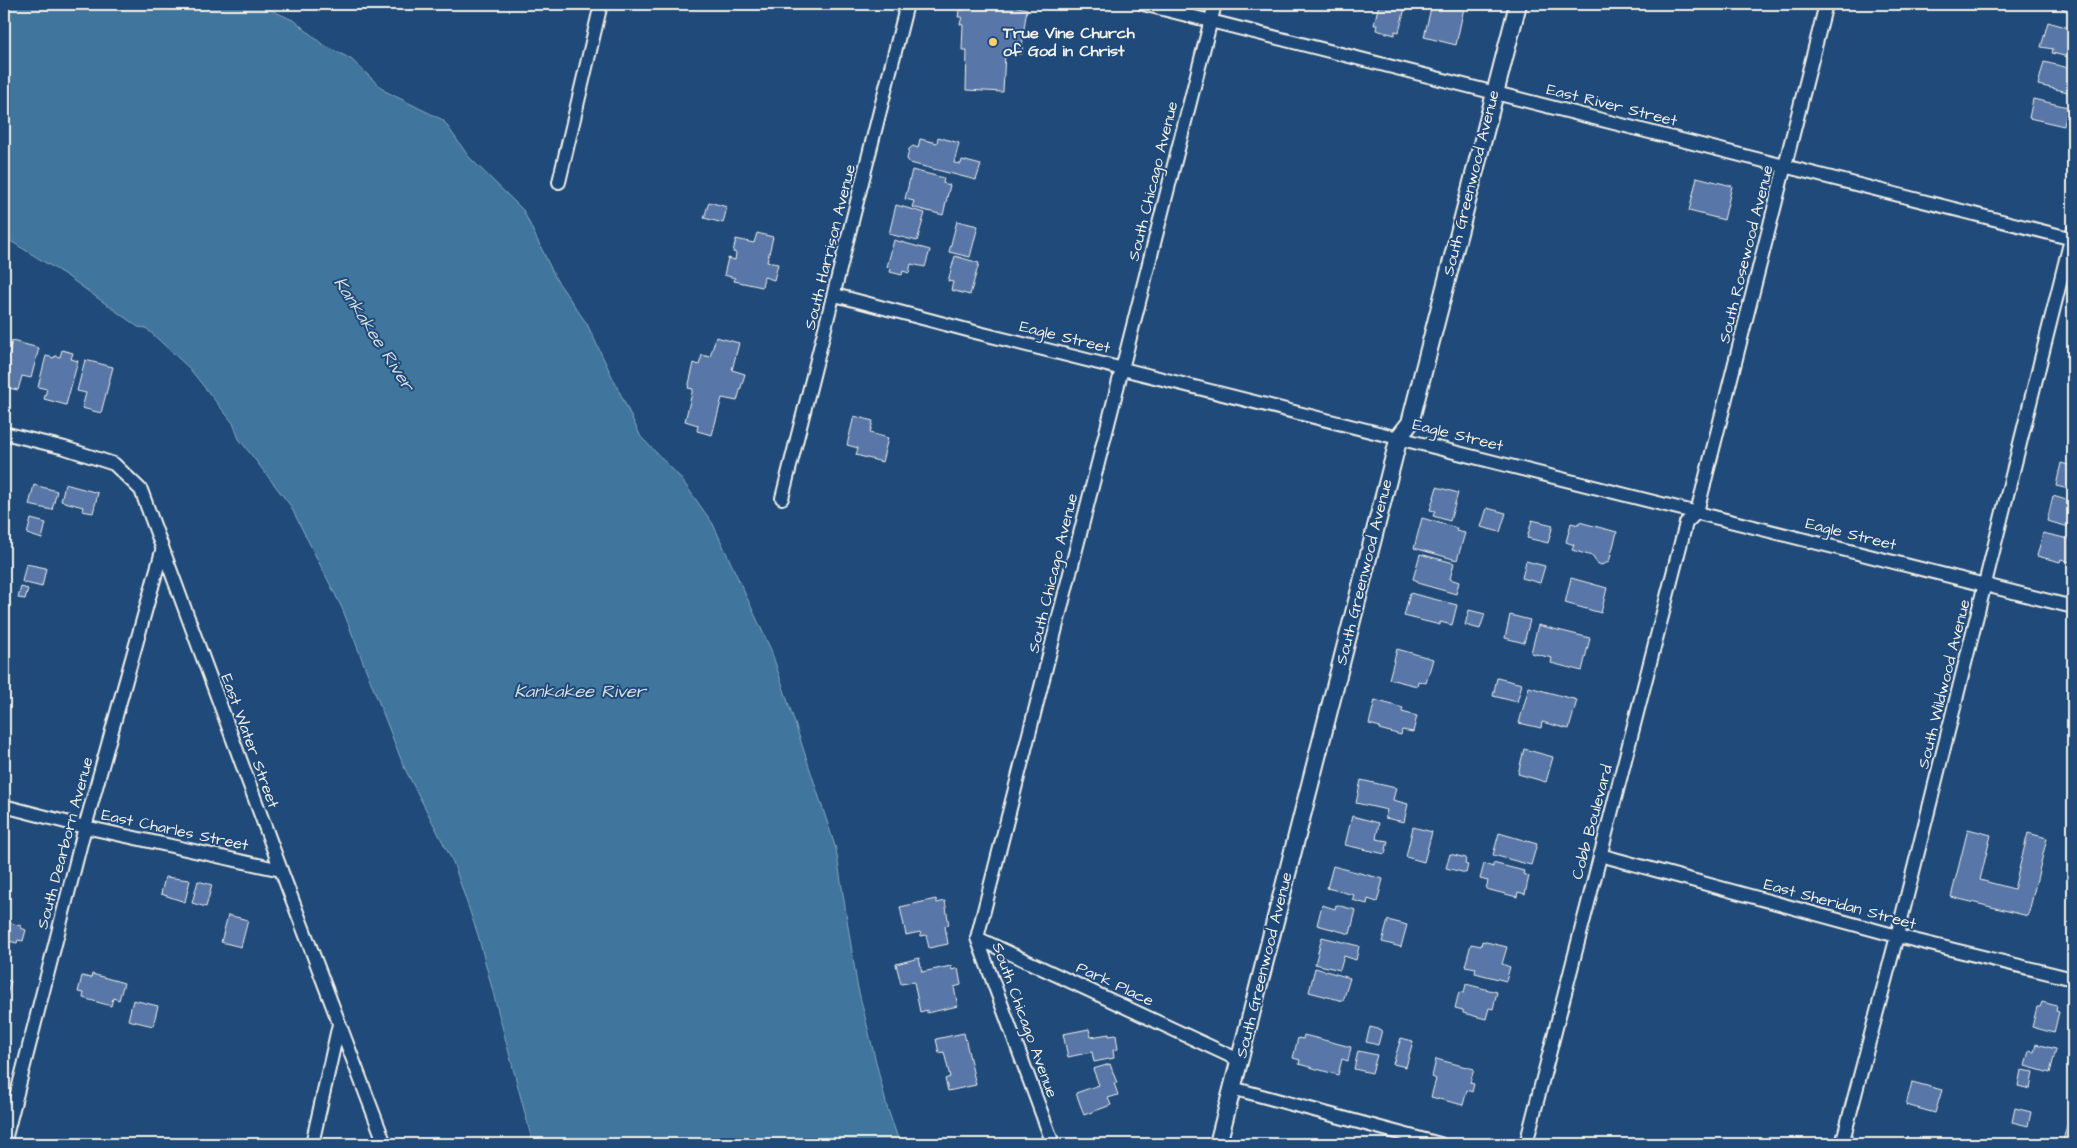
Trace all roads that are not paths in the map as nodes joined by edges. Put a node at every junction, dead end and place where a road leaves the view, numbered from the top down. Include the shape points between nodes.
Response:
1 (601, 4) edge
2 (907, 4) edge
3 (1143, 4) edge
4 (1215, 4) edge
5 (1518, 4) edge
6 (1826, 4) edge
7 (1210, 22) junction
8 (1495, 92) junction
9 (1785, 166) junction
10 (559, 182) dead end
11 (2073, 236) edge
12 (835, 295) junction
13 (1122, 369) junction
14 (4, 433) edge
15 (1399, 437) junction
16 (782, 498) dead end
17 (1697, 512) junction
18 (162, 550) junction
19 (1986, 584) junction
20 (2073, 606) edge
21 (4, 806) edge
22 (85, 827) junction
23 (1600, 856) junction
24 (281, 870) junction
25 (1897, 936) junction
26 (977, 938) junction
27 (2073, 979) edge
28 (339, 1024) junction
29 (1239, 1060) junction
30 (1232, 1088) junction
31 (4, 1144) edge
32 (312, 1144) edge
33 (385, 1144) edge
34 (1054, 1144) edge
35 (1218, 1144) edge
36 (1440, 1144) edge
37 (1526, 1144) edge
38 (1842, 1144) edge

1 - 10 street
2 - 12 street, South Harrison Avenue
3 - 7 street, East River Street
4 - 7 street, South Chicago Avenue
5 - 8 street, South Greenwood Avenue
6 - 9 street, South Rosewood Avenue
7 - 8 street, East River Street
7 - 13 street, South Chicago Avenue
8 - 9 street, East River Street
8 - 15 street, South Greenwood Avenue via 1410,423
9 - 11 street, East River Street
9 - 17 street, South Rosewood Avenue
11 - 19 street, South Wildwood Avenue
12 - 13 street, Eagle Street
12 - 16 street, South Harrison Avenue
13 - 15 street, Eagle Street
13 - 26 street, South Chicago Avenue
14 - 18 street, East Water Street via 114,464 141,490
15 - 17 street, Eagle Street
15 - 29 street, South Greenwood Avenue
17 - 19 street, Eagle Street
17 - 23 street, Cobb Boulevard via 1686,523
18 - 22 street, South Dearborn Avenue
18 - 24 street, East Water Street
19 - 20 street, Eagle Street
19 - 25 street, South Wildwood Avenue
21 - 22 street, East Charles Street
22 - 24 street, East Charles Street
22 - 31 street, South Dearborn Avenue
23 - 25 street, East Sheridan Street
23 - 37 street, Cobb Boulevard
24 - 28 street, East Water Street
25 - 27 street, East Sheridan Street
25 - 38 street, South Wildwood Avenue
26 - 29 street, Park Place
26 - 34 street, South Chicago Avenue
28 - 32 street
28 - 33 street, East Water Street
29 - 30 street, South Greenwood Avenue
30 - 35 street, South Greenwood Avenue
30 - 36 street

